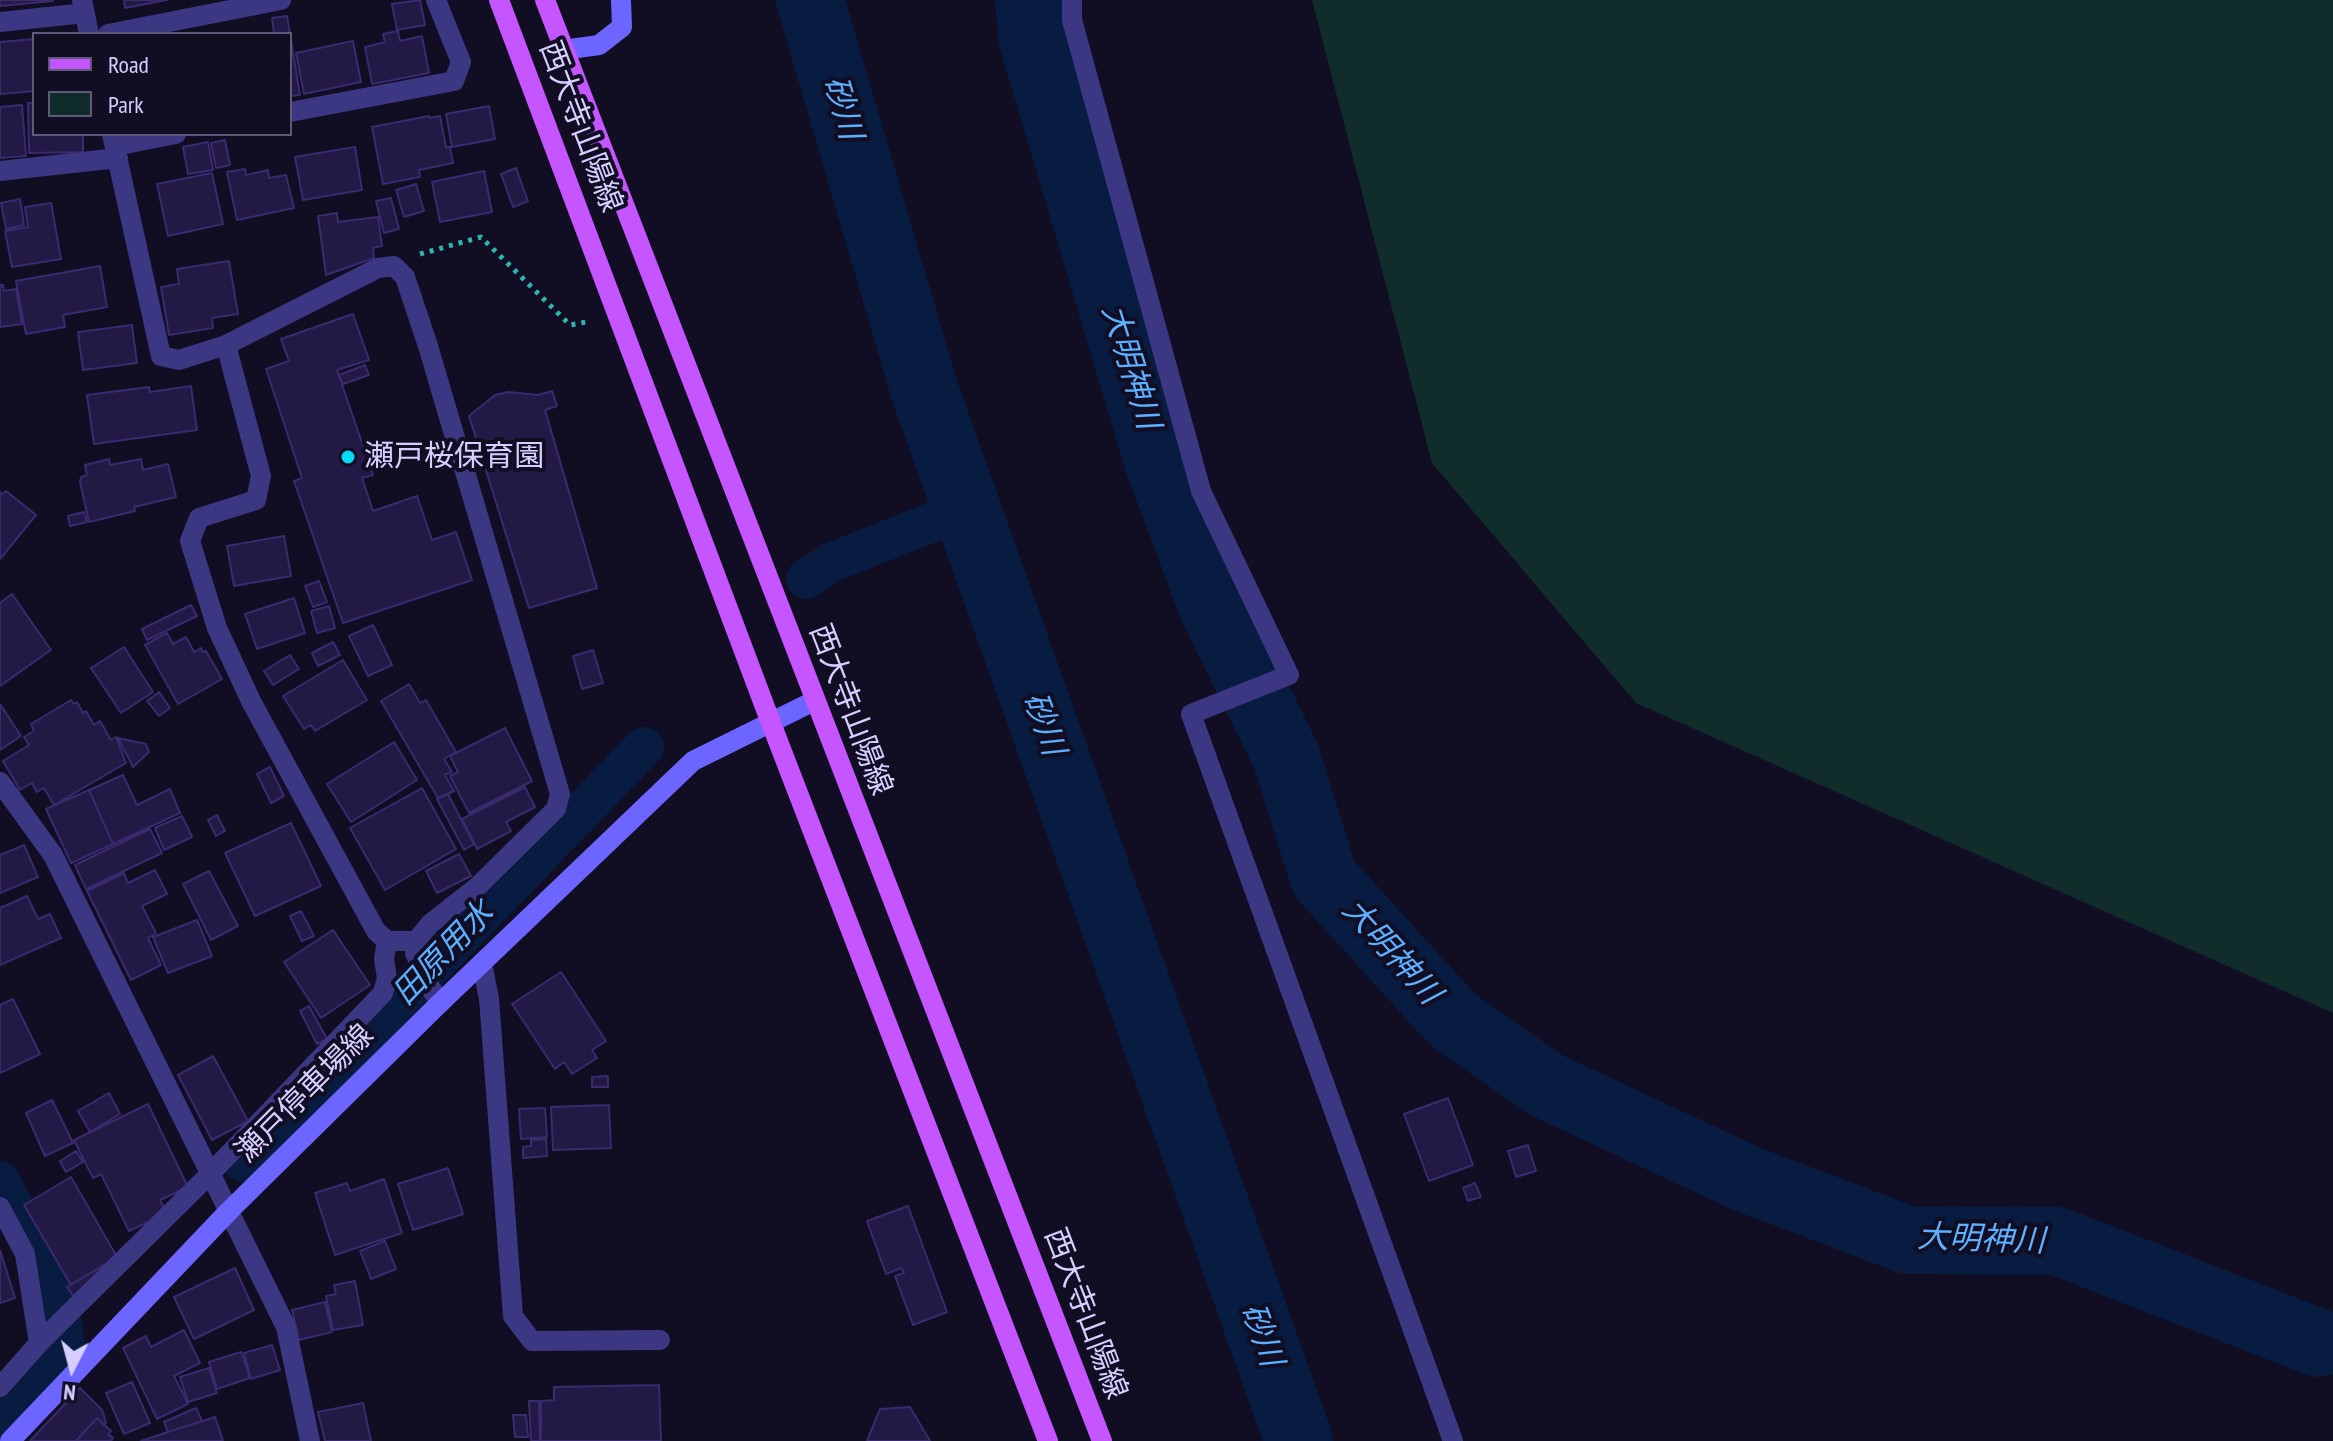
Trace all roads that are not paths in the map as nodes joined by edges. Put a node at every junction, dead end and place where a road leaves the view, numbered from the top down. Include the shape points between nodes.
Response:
1 (281, 0) edge
2 (436, 0) edge
3 (499, 0) edge
4 (545, 0) edge
5 (621, 0) edge
6 (1072, 0) edge
7 (83, 7) edge
8 (0, 22) edge
9 (89, 32) edge
10 (118, 32) edge
11 (563, 50) junction
12 (292, 112) edge
13 (166, 136) edge
14 (115, 146) edge
15 (0, 171) edge
16 (226, 345) junction
17 (814, 701) junction
18 (771, 723) junction
19 (0, 782) edge
20 (387, 941) junction
21 (416, 947) junction
22 (482, 963) junction
23 (435, 995) junction
24 (209, 1175) junction
25 (0, 1207) edge
26 (228, 1212) junction
27 (660, 1340) dead end
28 (39, 1343) junction
29 (0, 1387) edge
30 (10, 1441) edge
31 (310, 1441) edge
32 (1048, 1441) edge
33 (1102, 1441) edge
34 (1453, 1441) edge

1 - 10 street
2 - 12 street via 461,62 454,81
3 - 18 main road, 西大寺山陽線
4 - 11 main road, 西大寺山陽線
5 - 11 main road via 622,27 599,45
6 - 34 street via 1072,20 1201,491 1289,675 1191,714
7 - 8 street
7 - 9 street
11 - 17 main road, 西大寺山陽線
13 - 14 street
14 - 15 street
14 - 16 street via 161,356 179,360
16 - 20 street via 261,476 256,500 199,518 190,541 217,628 251,701 376,931
16 - 21 street via 378,268 394,266 405,277 428,346 560,794 556,809 476,888 430,924
17 - 18 main road, 瀬戸停車場線
17 - 33 main road, 西大寺山陽線
18 - 22 main road, 瀬戸停車場線 via 693,761
18 - 32 main road, 西大寺山陽線
19 - 24 street via 53,855
20 - 21 street
20 - 24 street via 383,993
21 - 23 street
22 - 23 main road, 瀬戸停車場線
22 - 27 street via 513,1316 532,1341
23 - 26 main road, 瀬戸停車場線
24 - 26 street
24 - 28 street
25 - 28 street via 25,1254
26 - 30 main road, 瀬戸停車場線
26 - 31 street via 286,1327
28 - 29 street

